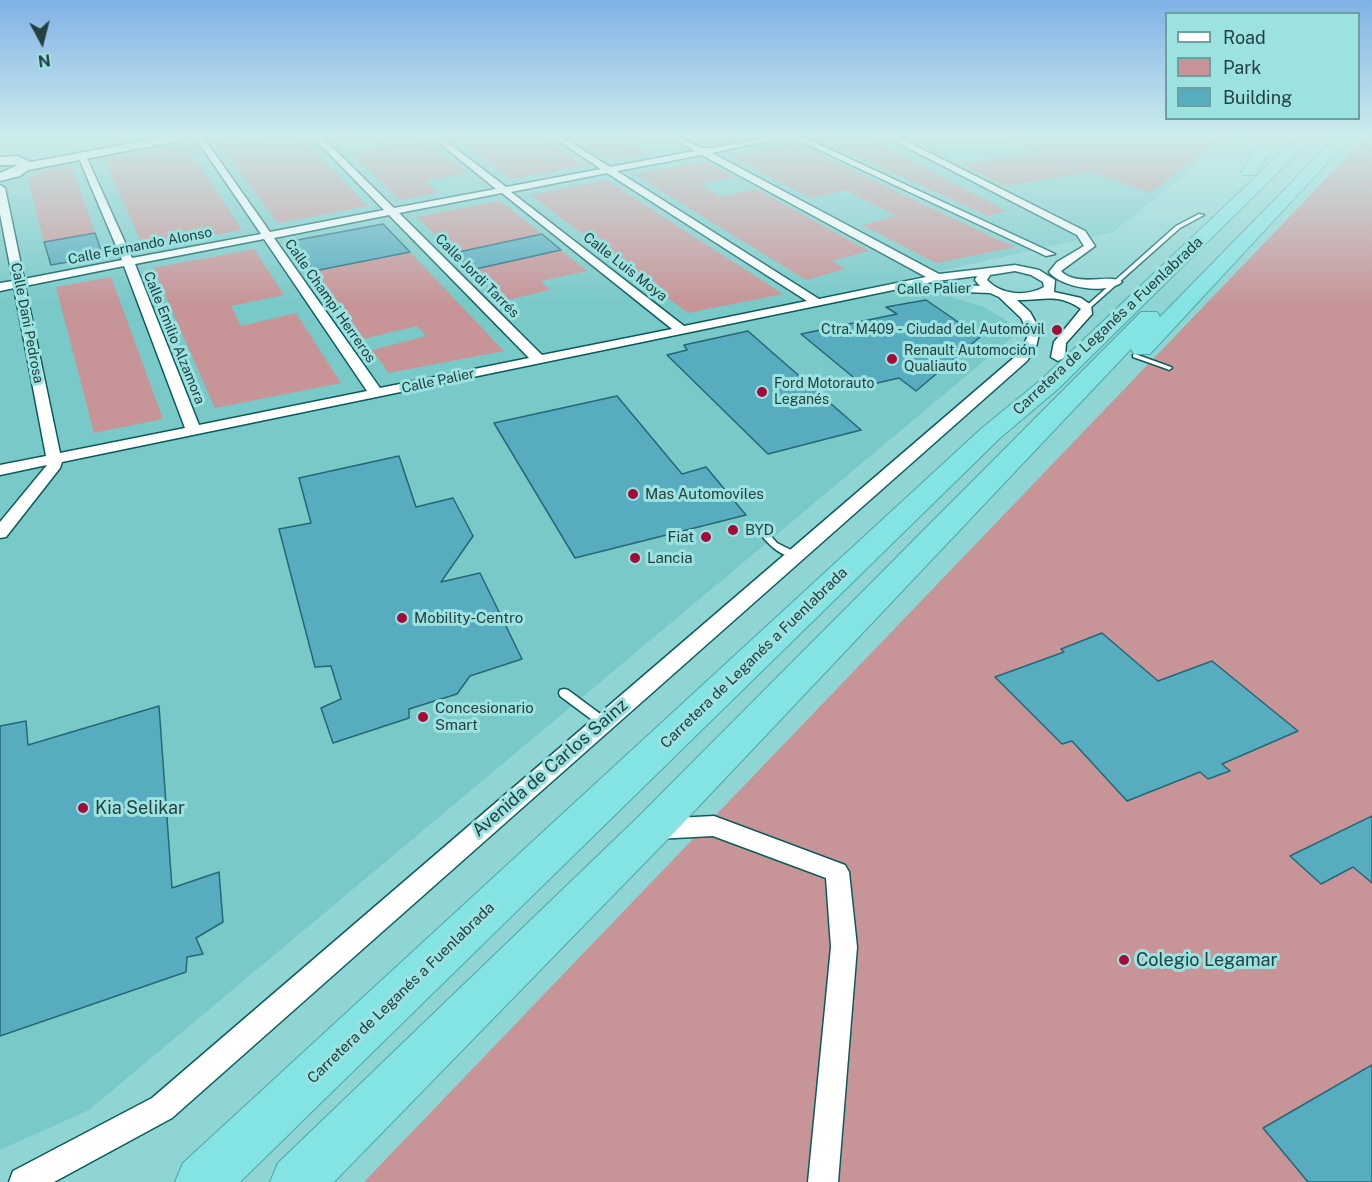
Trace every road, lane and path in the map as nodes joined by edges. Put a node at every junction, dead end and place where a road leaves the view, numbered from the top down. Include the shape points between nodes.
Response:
1 (1, 192) edge
2 (98, 192) edge
3 (236, 192) edge
4 (372, 192) edge
5 (491, 192) edge
6 (505, 192) edge
7 (645, 192) edge
8 (775, 192) edge
9 (916, 192) edge
10 (997, 192) edge
11 (1226, 192) edge
12 (1250, 192) edge
13 (1274, 192) edge
14 (1293, 192) edge
15 (1301, 192) edge
16 (392, 212) junction
17 (1275, 212) junction
18 (1201, 215) junction
19 (265, 236) junction
20 (1072, 239) junction
21 (1050, 254) junction
22 (128, 262) junction
23 (990, 270) junction
24 (1116, 282) junction
25 (20, 283) junction
26 (936, 283) junction
27 (1044, 286) junction
28 (1097, 286) junction
29 (0, 287) edge
30 (997, 292) junction
31 (818, 303) junction
32 (1088, 308) junction
33 (1030, 320) junction
34 (684, 331) junction
35 (1135, 356) junction
36 (1058, 357) junction
37 (539, 360) junction
38 (1169, 369) dead end
39 (376, 393) junction
40 (194, 431) junction
41 (991, 433) junction
42 (54, 459) junction
43 (0, 470) edge
44 (0, 533) edge
45 (766, 536) dead end
46 (920, 551) junction
47 (794, 555) junction
48 (564, 693) dead end
49 (603, 722) junction
50 (651, 830) junction
51 (395, 1086) junction
52 (24, 1182) edge
53 (202, 1182) edge
54 (297, 1182) edge
55 (309, 1182) edge
56 (823, 1182) edge

1 - 25 street, Calle Dani Pedrosa
2 - 22 street, Calle Emilio Alzamora
3 - 19 street, Calle Champi Herreros
4 - 16 street, Calle Jordi Tarrés
5 - 16 street, Calle Fernando Alonso
6 - 34 street, Calle Luis Moya
7 - 31 street
8 - 26 street
9 - 21 street
10 - 20 street via 1049,219
11 - 18 highway
12 - 41 highway, Carretera de Leganés a Fuenlabrada via 1050,384
13 - 46 highway, Carretera de Leganés a Fuenlabrada
14 - 17 highway
15 - 17 highway
16 - 19 street, Calle Fernando Alonso
16 - 37 street, Calle Jordi Tarrés
17 - 35 highway
18 - 24 lane via 1178,227
18 - 36 highway
19 - 22 street, Calle Fernando Alonso
19 - 39 street, Calle Champi Herreros
20 - 21 street, Calle Palier
20 - 27 street via 1079,241 1076,248 1040,265
20 - 28 street via 1081,233 1089,246 1060,264 1055,272 1067,280
21 - 23 street, Calle Palier
22 - 25 street, Calle Fernando Alonso
22 - 40 street, Calle Emilio Alzamora
23 - 26 street, Calle Palier
23 - 27 street via 1015,268
23 - 30 street via 981,280
24 - 28 street
24 - 32 lane
25 - 29 street, Calle Fernando Alonso
25 - 42 street, Calle Dani Pedrosa
26 - 30 street, Calle Palier
26 - 31 street, Calle Palier
26 - 33 street via 982,297
27 - 28 street
27 - 30 street, Calle Palier
27 - 32 street
27 - 33 street, Avenida de Carlos Sainz via 1030,303
30 - 33 street
31 - 34 street, Calle Palier
32 - 36 street via 1060,342
33 - 47 street, Avenida de Carlos Sainz via 1035,336 1022,358
34 - 37 street, Calle Palier
35 - 38 lane
35 - 46 highway via 994,496
36 - 41 highway via 1010,405
37 - 39 street, Calle Palier
39 - 40 street, Calle Palier
40 - 42 street, Calle Palier
41 - 53 highway, Carretera de Leganés a Fuenlabrada
42 - 43 street, Calle Palier
42 - 44 street via 55,465
45 - 47 lane via 774,546
46 - 50 highway, Carretera de Leganés a Fuenlabrada
47 - 49 street, Avenida de Carlos Sainz
48 - 49 lane
49 - 52 street, Avenida de Carlos Sainz via 162,1108
50 - 51 highway, Carretera de Leganés a Fuenlabrada
50 - 56 street via 714,826 837,872 844,947
51 - 54 highway, Carretera de Leganés a Fuenlabrada
51 - 55 highway

